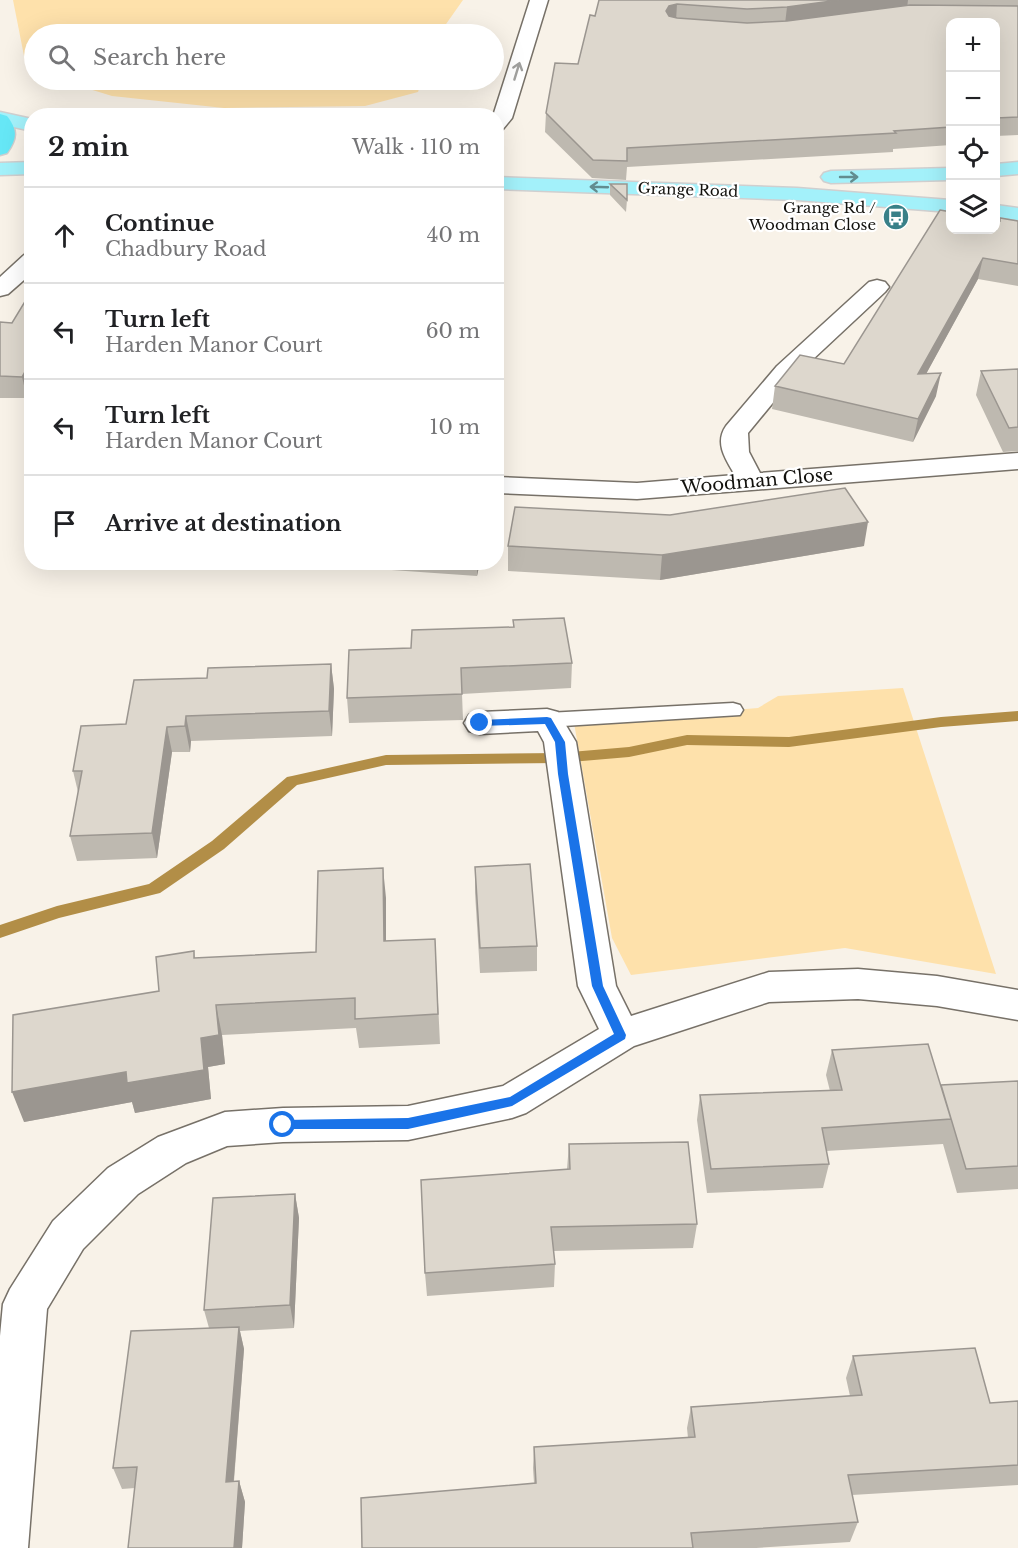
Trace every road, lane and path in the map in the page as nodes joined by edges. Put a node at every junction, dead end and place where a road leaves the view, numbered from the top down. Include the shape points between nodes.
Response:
1 (539, 0) edge
2 (504, 112) edge
3 (0, 119) edge
4 (24, 124) edge
5 (0, 149) edge
6 (504, 165) edge
7 (24, 168) edge
8 (1018, 168) edge
9 (0, 169) edge
10 (1000, 170) edge
11 (946, 174) edge
12 (504, 183) edge
13 (946, 206) edge
14 (1000, 212) edge
15 (1018, 214) edge
16 (24, 267) edge
17 (877, 287) dead end
18 (0, 289) edge
19 (1018, 461) edge
20 (752, 482) junction
21 (504, 485) edge
22 (733, 710) dead end
23 (480, 723) dead end
24 (557, 745) junction
25 (1018, 1005) edge
26 (621, 1035) junction
27 (4, 1548) edge

2 -> 1 street
3 - 4 main road
3 - 5 highway via 8,135
6 -> 11 main road, Grange Road via 849,177
7 - 9 main road
8 - 10 main road
13 -> 12 main road, Grange Road via 797,194
14 - 15 main road
16 - 18 street
17 - 20 street via 786,371 735,432 734,450
19 - 20 street, Woodman Close
20 - 21 street, Woodman Close via 637,491
22 - 24 lane
23 - 24 street
24 - 26 street via 597,986
25 - 26 street via 937,991 858,984 769,987
26 - 27 street via 512,1101 408,1124 225,1129 172,1150 123,1181 68,1235 25,1304

